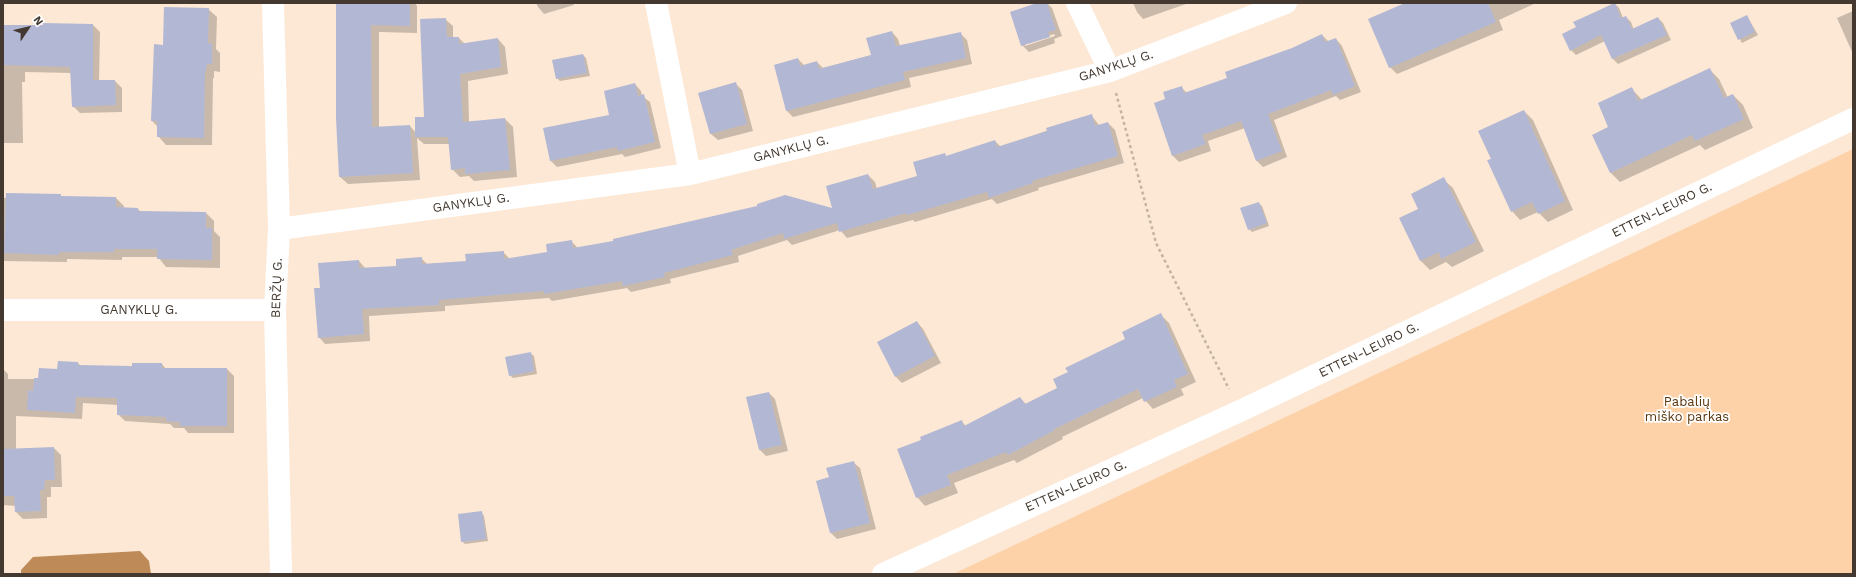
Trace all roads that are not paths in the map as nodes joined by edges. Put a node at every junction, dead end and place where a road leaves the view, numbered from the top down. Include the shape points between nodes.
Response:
1 (273, 3) edge
2 (656, 3) edge
3 (1078, 3) edge
4 (1286, 3) edge
5 (1110, 71) junction
6 (1853, 119) edge
7 (690, 174) junction
8 (279, 229) junction
9 (3, 310) edge
10 (275, 310) junction
11 (281, 574) edge
12 (883, 574) edge

1 - 8 street, BERŽŲ G.
2 - 7 street
3 - 5 street
4 - 5 street, GANYKLŲ G.
5 - 7 street, GANYKLŲ G.
6 - 12 street, ETTEN-LEURO G. via 1240,411
7 - 8 street, GANYKLŲ G.
8 - 10 street, BERŽŲ G.
9 - 10 street, GANYKLŲ G.
10 - 11 street, BERŽŲ G.

